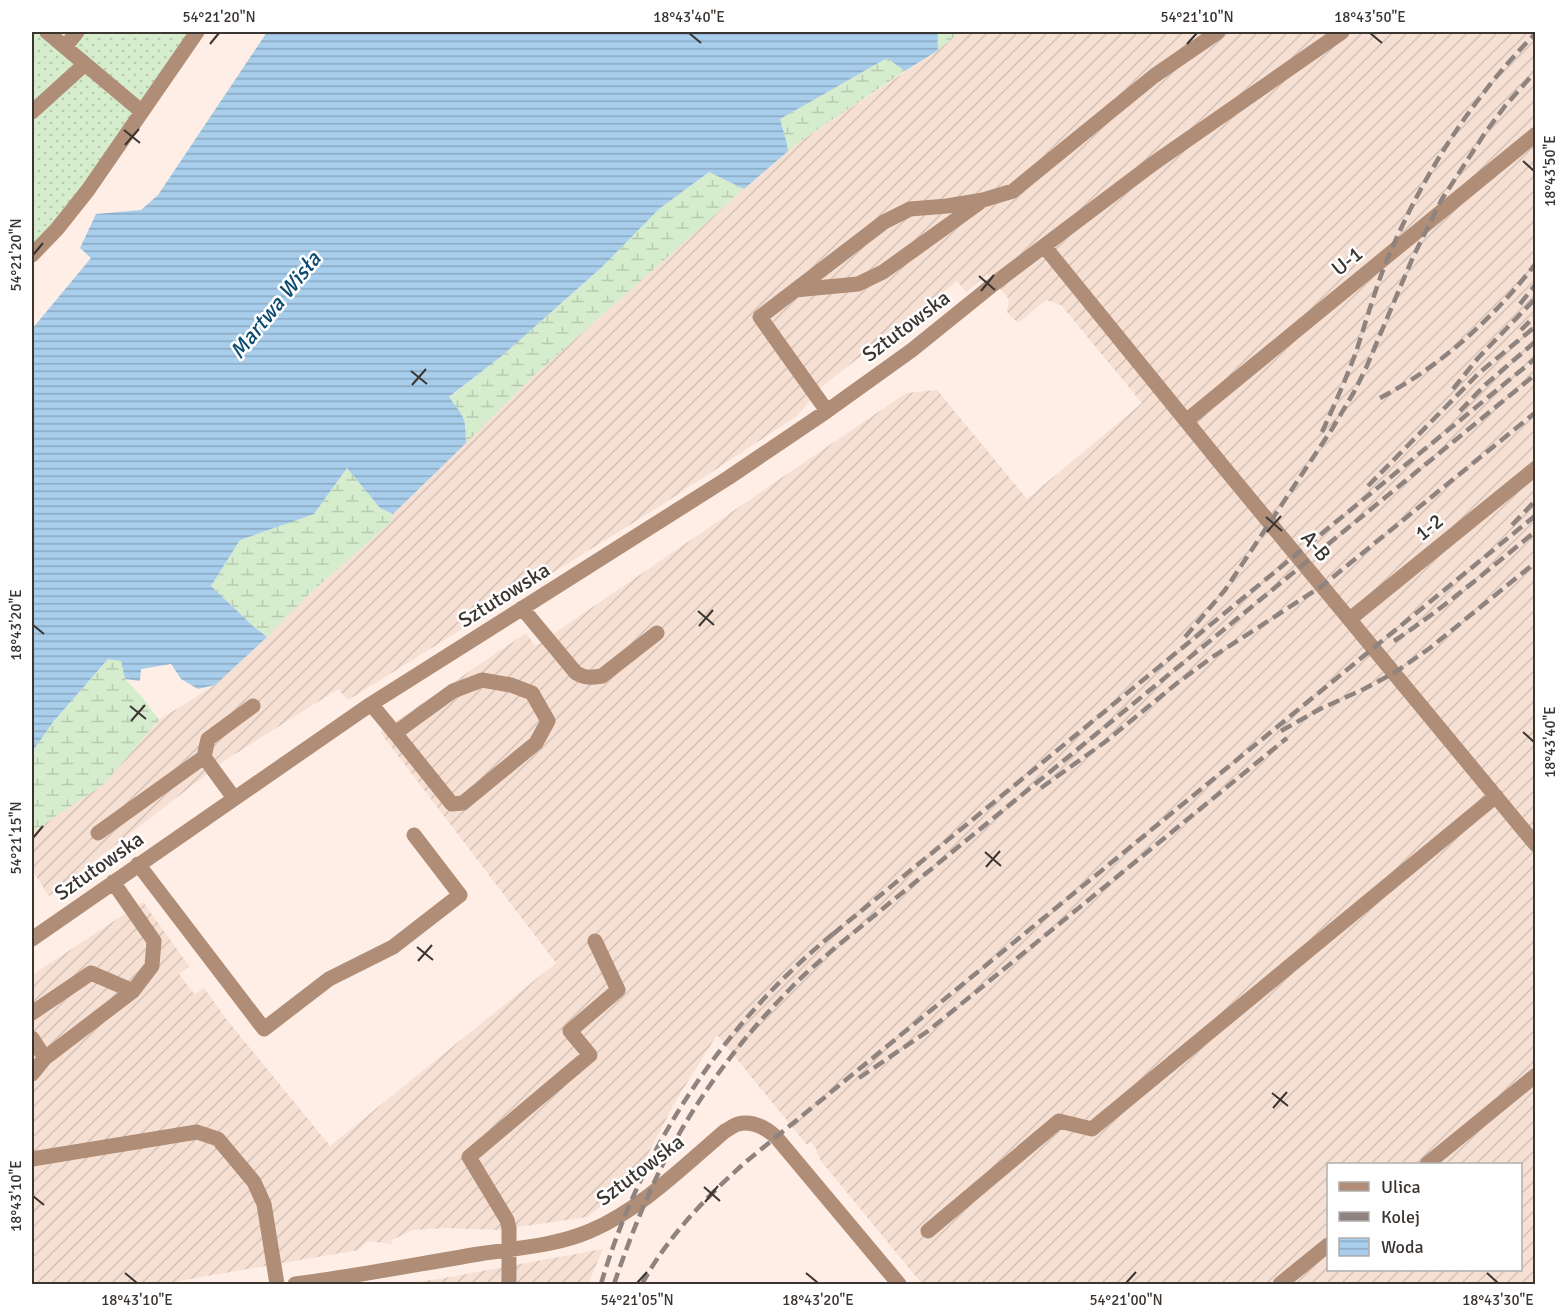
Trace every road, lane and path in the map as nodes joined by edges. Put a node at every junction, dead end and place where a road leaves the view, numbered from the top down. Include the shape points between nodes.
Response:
1 (47, 32) edge
2 (77, 32) edge
3 (198, 32) edge
4 (1218, 32) edge
5 (1342, 32) edge
6 (65, 47) junction
7 (85, 64) junction
8 (141, 111) junction
9 (32, 112) edge
10 (1536, 134) edge
11 (983, 200) junction
12 (1044, 246) junction
13 (32, 255) edge
14 (795, 290) junction
15 (827, 411) junction
16 (1186, 421) junction
17 (1536, 468) edge
18 (522, 608) junction
19 (1350, 619) junction
20 (657, 633) dead end
21 (371, 704) junction
22 (253, 706) dead end
23 (395, 734) junction
24 (204, 757) junction
25 (1496, 796) junction
26 (234, 798) junction
27 (98, 833) dead end
28 (414, 836) dead end
29 (1533, 838) edge
30 (138, 864) junction
31 (113, 882) junction
32 (32, 939) edge
33 (595, 941) dead end
34 (133, 991) junction
35 (32, 1013) edge
36 (32, 1038) edge
37 (45, 1058) junction
38 (32, 1074) edge
39 (1536, 1075) edge
40 (32, 1159) edge
41 (1428, 1163) edge
42 (928, 1231) dead end
43 (1327, 1247) edge
44 (509, 1249) junction
45 (277, 1284) edge
46 (295, 1284) edge
47 (509, 1284) edge
48 (899, 1284) edge
49 (1280, 1284) edge

1 - 6 street
2 - 6 street
3 - 8 street
4 - 11 street via 1154,76 1013,191
5 - 12 street, Sztutowska
6 - 7 street
7 - 8 street
7 - 9 street
8 - 13 street via 70,213
10 - 16 street, U-1
11 - 14 street via 883,272 858,284
11 - 14 street via 910,209 884,222
12 - 15 street, Sztutowska
12 - 16 street, A-B
14 - 15 street via 760,317
15 - 18 street, Sztutowska
16 - 19 street, A-B
17 - 19 street, 1-2
18 - 20 street via 584,678 602,676
18 - 21 street, Sztutowska
19 - 25 street, A-B
21 - 23 street
21 - 26 street, Sztutowska
22 - 24 street via 208,739
23 - 23 street via 453,692 482,680 532,693 548,721 536,743 463,803 452,804
24 - 26 street
24 - 27 street
25 - 29 street, A-B
25 - 42 street via 1092,1129 1059,1121
26 - 30 street, Sztutowska
28 - 30 street via 460,895 393,947 329,980 264,1029
30 - 31 street, Sztutowska
31 - 32 street, Sztutowska
31 - 34 street via 154,941 152,966
33 - 44 street via 618,990 570,1031 590,1055 469,1157 507,1220
34 - 35 street via 91,973
34 - 37 street
36 - 37 street
37 - 38 street
39 - 41 street
40 - 45 street via 197,1132 218,1139 254,1182 264,1204
43 - 49 street
44 - 46 street, Sztutowska
44 - 47 street
44 - 48 street, Sztutowska via 555,1243 591,1231 648,1196 725,1131 738,1124 752,1123 776,1137

